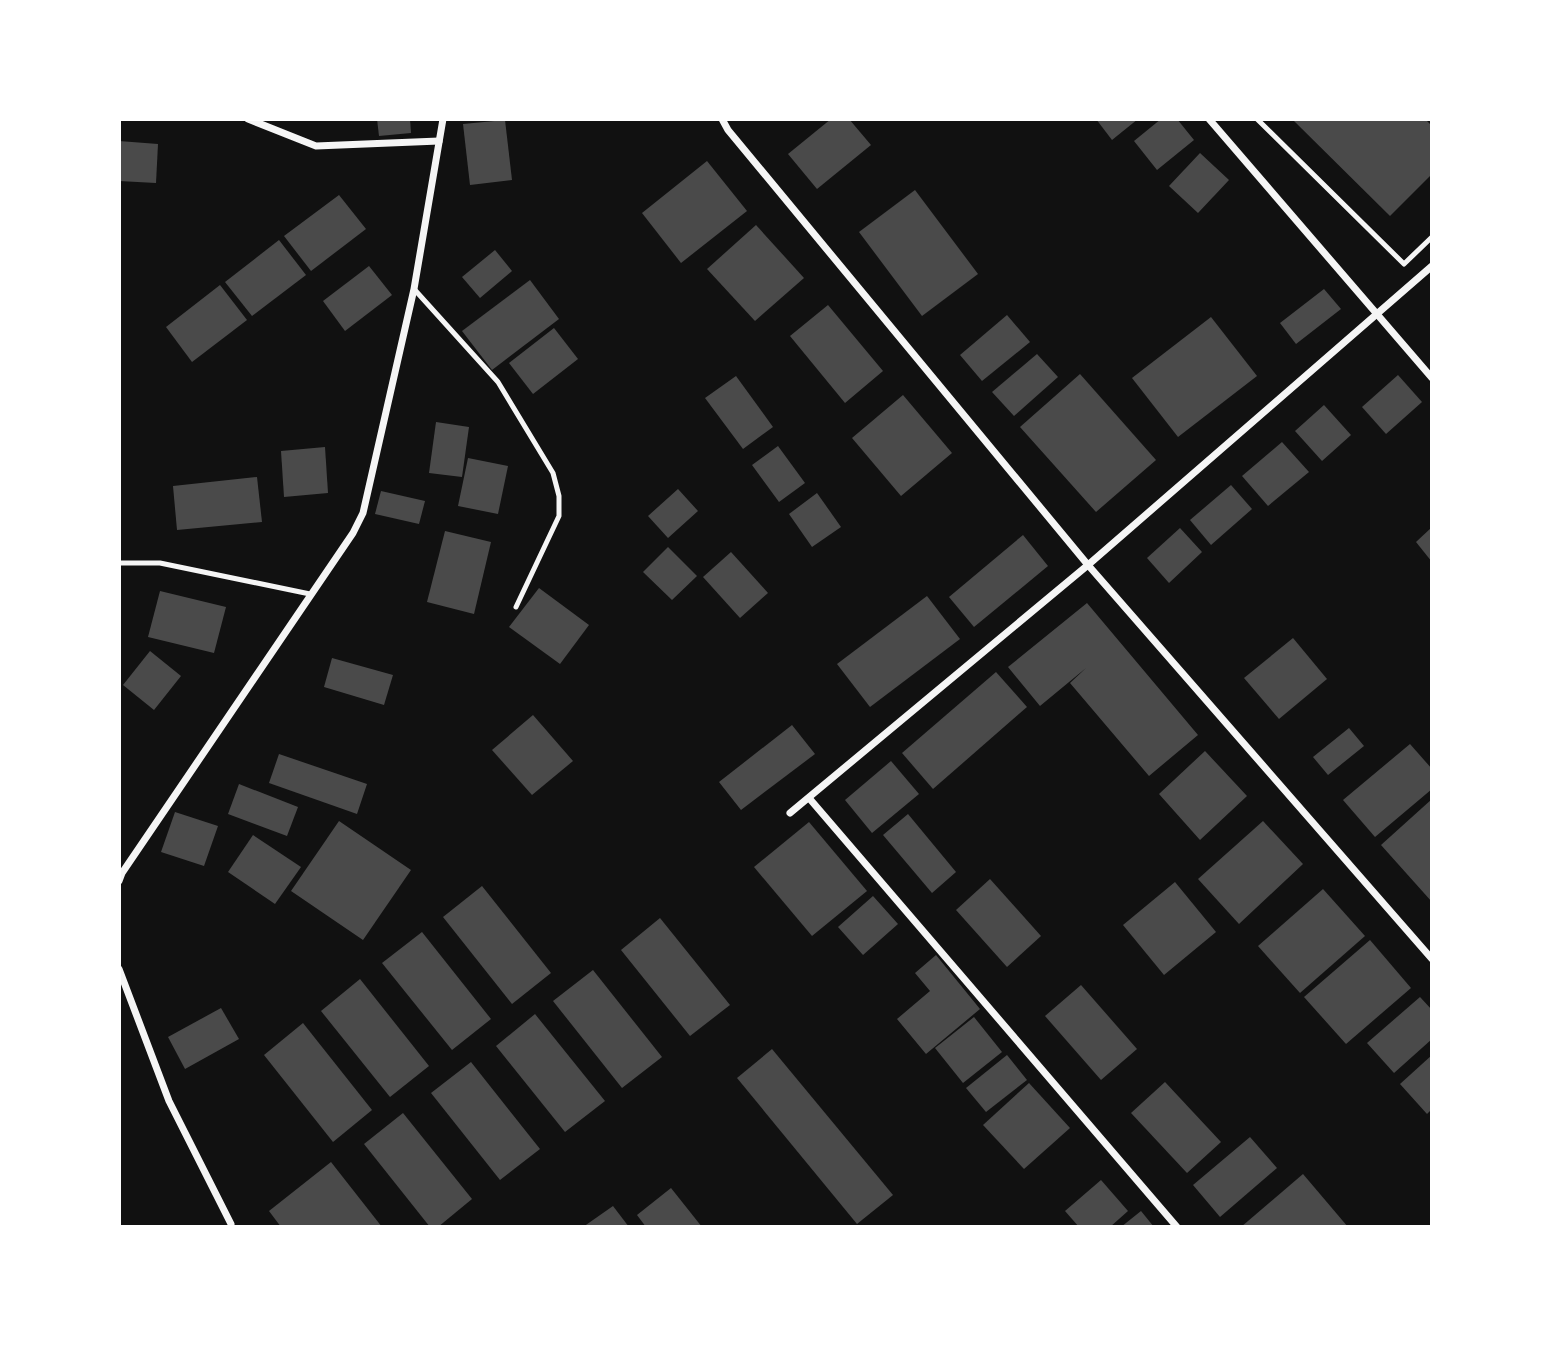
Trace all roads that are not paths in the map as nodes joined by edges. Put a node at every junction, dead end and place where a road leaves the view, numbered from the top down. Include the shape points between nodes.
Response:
1 (248, 119) edge
2 (443, 119) edge
3 (722, 119) edge
4 (1209, 119) edge
5 (1257, 119) edge
6 (439, 141) junction
7 (1432, 237) edge
8 (1432, 265) edge
9 (414, 289) junction
10 (1379, 314) junction
11 (1432, 378) edge
12 (119, 564) edge
13 (1088, 565) junction
14 (310, 594) junction
15 (516, 607) dead end
16 (808, 798) junction
17 (790, 813) dead end
18 (119, 881) edge
19 (1432, 959) edge
20 (119, 969) edge
21 (231, 1224) dead end
22 (1177, 1227) edge

1 - 6 street via 316,146
2 - 6 street
3 - 13 street
4 - 10 street
5 - 7 lane via 1404,264
6 - 9 street
8 - 10 street
9 - 14 street via 363,513
9 - 15 lane via 498,382 553,473 559,516
10 - 11 street
10 - 13 street
12 - 14 lane via 160,563
13 - 16 street
13 - 19 street
14 - 18 street
16 - 17 street
16 - 22 street
20 - 21 street via 169,1101

